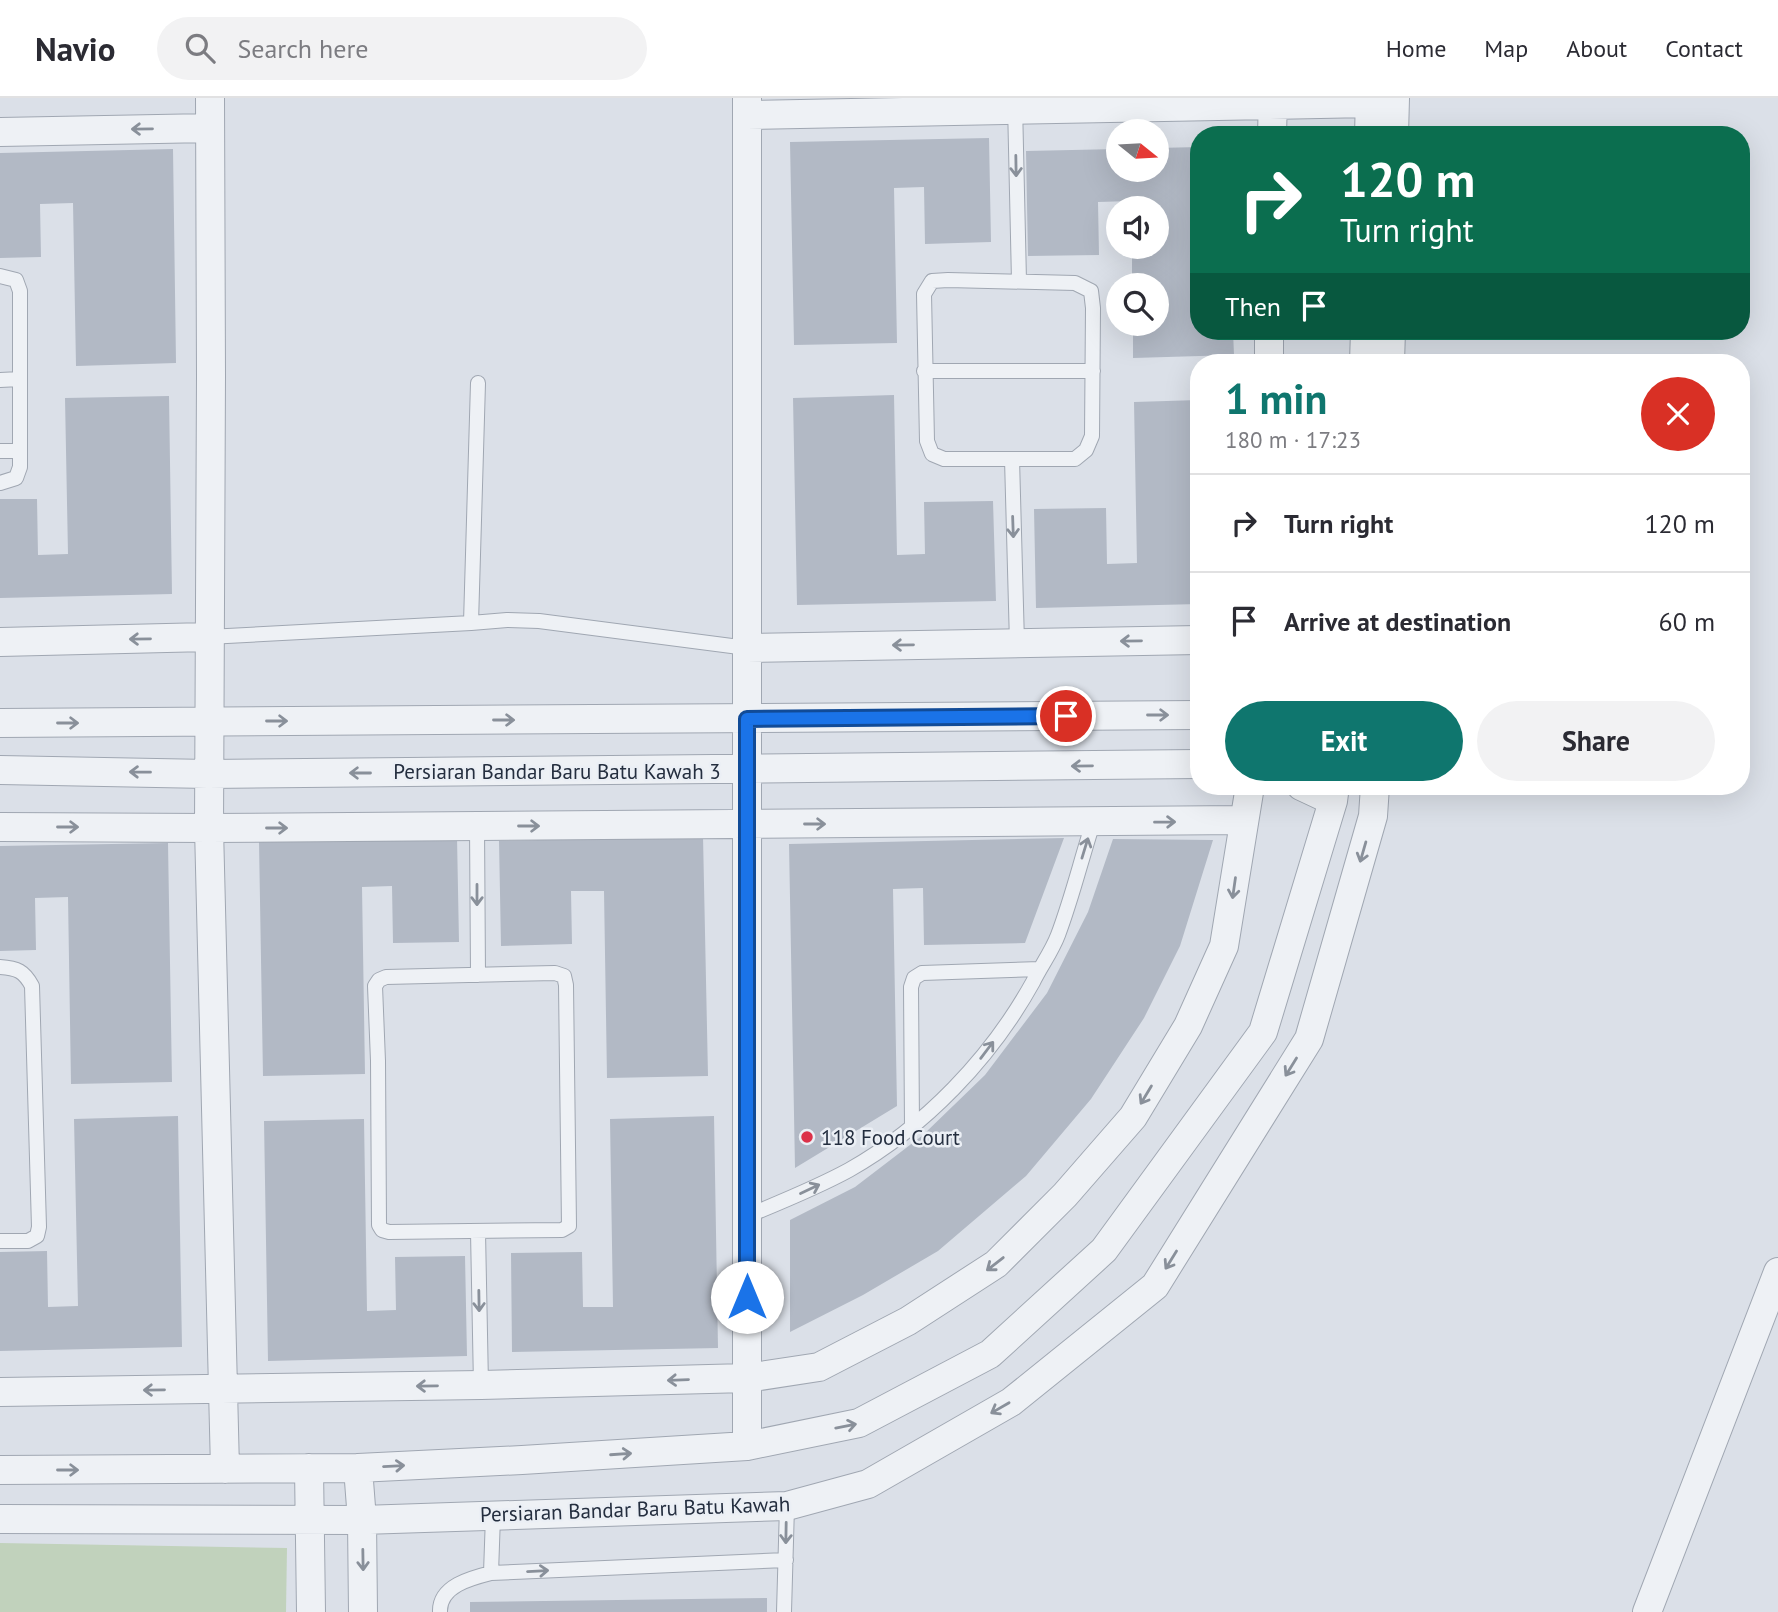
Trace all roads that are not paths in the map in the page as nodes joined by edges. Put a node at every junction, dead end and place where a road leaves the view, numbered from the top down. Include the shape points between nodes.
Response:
1 (210, 98) edge
2 (1378, 100) edge
3 (1273, 102) edge
4 (1015, 104) edge
5 (747, 106) edge
6 (1272, 126) edge
7 (1371, 126) edge
8 (1390, 126) edge
9 (210, 128) junction
10 (0, 132) edge
11 (0, 276) edge
12 (1020, 281) junction
13 (924, 371) junction
14 (1093, 371) junction
15 (20, 379) junction
16 (0, 380) edge
17 (478, 383) dead end
18 (0, 451) edge
19 (20, 451) junction
20 (1012, 459) junction
21 (0, 483) edge
22 (471, 623) junction
23 (208, 637) junction
24 (1190, 640) edge
25 (0, 642) edge
26 (1017, 643) junction
27 (747, 648) junction
28 (1190, 715) edge
29 (747, 719) junction
30 (208, 722) junction
31 (0, 723) edge
32 (1190, 764) edge
33 (0, 770) edge
34 (747, 770) junction
35 (208, 774) junction
36 (1248, 795) edge
37 (1333, 795) edge
38 (1375, 795) edge
39 (1243, 820) junction
40 (1093, 823) junction
41 (747, 825) junction
42 (477, 826) junction
43 (0, 827) edge
44 (209, 828) junction
45 (0, 967) edge
46 (1040, 969) junction
47 (478, 975) junction
48 (912, 1126) junction
49 (747, 1216) junction
50 (478, 1232) junction
51 (0, 1241) edge
52 (1778, 1272) edge
53 (747, 1378) junction
54 (481, 1385) junction
55 (222, 1389) junction
56 (0, 1392) edge
57 (747, 1446) junction
58 (309, 1468) junction
59 (358, 1468) junction
60 (225, 1469) junction
61 (0, 1470) edge
62 (787, 1506) junction
63 (493, 1516) junction
64 (0, 1519) edge
65 (309, 1520) junction
66 (362, 1520) junction
67 (786, 1560) junction
68 (491, 1573) junction
69 (312, 1612) edge
70 (363, 1612) edge
71 (440, 1612) edge
72 (784, 1612) edge
73 (1647, 1612) edge

1 - 9 street
2 - 3 street
2 - 7 street
2 - 8 street
3 - 4 street
3 - 6 street
4 - 5 street
4 -> 12 lane
5 - 27 street
9 -> 10 street
9 - 23 street
11 - 15 lane via 16,280 20,291
12 - 13 lane via 932,281 924,293
12 - 14 lane via 1075,283 1091,291
13 - 14 lane
13 - 20 lane via 926,441 932,454 944,459
14 - 20 lane via 1092,436 1086,450 1075,459
15 - 16 lane
15 - 19 lane
17 - 22 lane
18 - 19 lane
19 - 21 lane via 16,478
20 -> 26 lane
22 - 23 lane
22 - 27 lane via 539,621
23 -> 25 street
23 - 30 street
24 -> 26 street
26 -> 27 street
27 - 29 street
29 -> 28 street
30 -> 29 street
29 - 34 street
31 -> 30 street
30 - 35 street
32 -> 34 street, Persiaran Bandar Baru Batu Kawah 3
35 -> 33 street, Persiaran Bandar Baru Batu Kawah 3
34 -> 35 street, Persiaran Bandar Baru Batu Kawah 3
34 - 41 street
35 - 44 street
36 - 39 street
57 -> 37 street via 859,1423 990,1354 1104,1250 1263,1031
38 -> 62 street, Persiaran Bandar Baru Batu Kawah via 1309,1039 1155,1286 1011,1402 868,1484
40 -> 39 street
39 -> 53 street via 1224,946 1188,1026 1133,1117 1065,1195 996,1264 908,1321 819,1367
41 -> 40 street
46 -> 40 lane via 1057,937
42 -> 41 street
41 - 49 street
44 -> 42 street
42 -> 47 lane
43 -> 44 street
44 - 55 street
45 - 51 lane via 17,968 32,986 40,1227 37,1237 28,1241
48 -> 46 lane via 982,1058
46 - 48 lane via 922,973 914,978
47 - 50 lane via 564,976 571,1219 562,1230
47 - 50 lane via 386,977 375,986 379,1225 389,1232
49 -> 48 lane via 850,1169
49 - 53 street
50 -> 54 lane
52 - 73 street
53 -> 54 street
53 - 57 street
54 -> 55 street
55 -> 56 street
55 - 60 street
59 -> 57 street
58 - 59 street
58 - 60 street
58 - 65 street
59 - 66 street
61 -> 60 street
62 - 63 street, Persiaran Bandar Baru Batu Kawah
62 -> 67 lane
63 - 66 street, Persiaran Bandar Baru Batu Kawah
63 - 68 lane
64 - 65 street, Persiaran Bandar Baru Batu Kawah
65 - 66 street, Persiaran Bandar Baru Batu Kawah
65 - 69 street
66 -> 70 street
68 -> 67 lane
67 - 72 lane
68 - 71 lane via 452,1588

